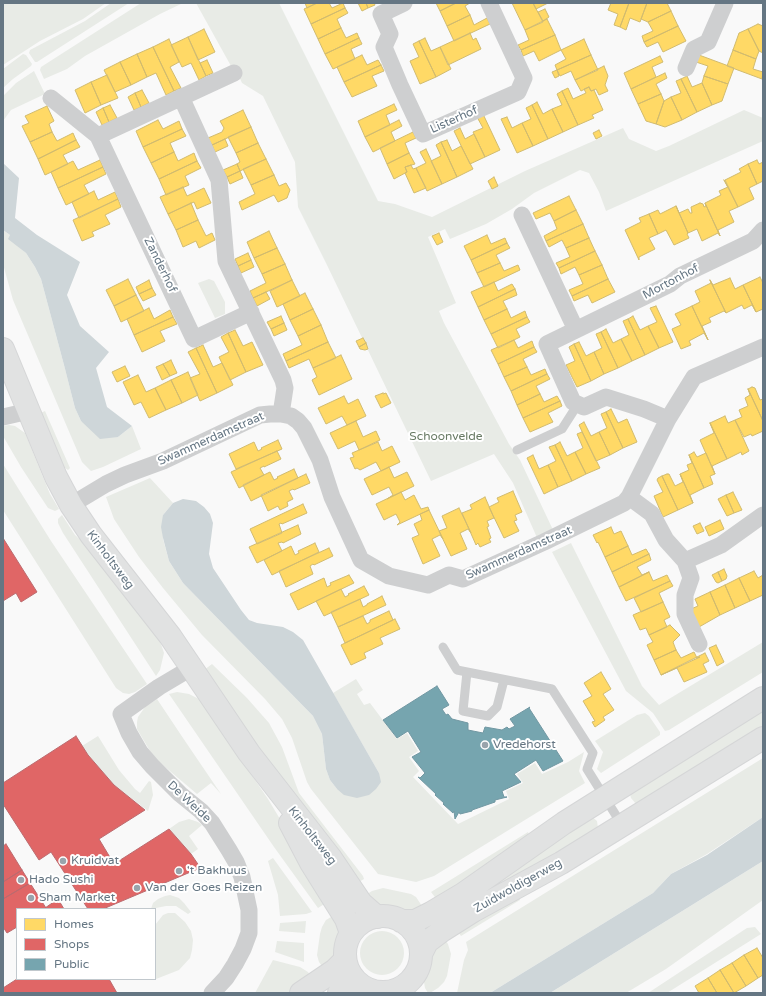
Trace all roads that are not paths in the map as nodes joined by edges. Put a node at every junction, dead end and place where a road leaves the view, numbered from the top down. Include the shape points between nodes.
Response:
1 (404, 3) edge
2 (489, 3) edge
3 (725, 3) edge
4 (686, 68) dead end
5 (234, 74) dead end
6 (182, 97) junction
7 (51, 98) dead end
8 (98, 136) junction
9 (522, 215) dead end
10 (763, 230) edge
11 (251, 312) junction
12 (576, 330) junction
13 (763, 347) edge
14 (3, 349) edge
15 (578, 404) junction
16 (29, 410) junction
17 (281, 414) junction
18 (3, 417) edge
19 (668, 418) junction
20 (517, 450) dead end
21 (629, 497) junction
22 (70, 506) junction
23 (763, 515) edge
24 (685, 561) junction
25 (699, 644) dead end
26 (442, 647) dead end
27 (191, 668) junction
28 (467, 672) junction
29 (504, 680) junction
30 (763, 698) edge
31 (763, 738) edge
32 (249, 753) junction
33 (605, 798) junction
34 (622, 825) junction
35 (377, 917) junction
36 (401, 921) junction
37 (351, 933) junction
38 (345, 958) junction
39 (419, 962) junction
40 (348, 987) edge
41 (387, 992) edge
42 (212, 993) edge
43 (301, 993) edge
44 (422, 993) edge

1 - 2 street, Listerhof via 381,14 390,34 384,47 423,134 518,92 524,78
3 - 4 street via 708,42 694,49
5 - 6 street
6 - 8 street
6 - 11 street via 218,180 226,261
7 - 8 street, Zanderhof
8 - 11 street, Zanderhof via 194,339
9 - 12 street
10 - 12 street, Mortonhof via 753,241
11 - 17 street via 284,380
12 - 15 street, Mortonhof via 547,344 573,402
13 - 19 street, Swammerdamstraat via 694,377
14 - 16 main road, Kinholtsweg
15 - 19 street via 584,407 606,397
15 - 20 lane via 562,429
16 - 18 street
16 - 22 main road, Kinholtsweg
17 - 21 street, Swammerdamstraat via 291,416 304,428 320,460 332,497 361,560 389,576 428,585 449,575 463,579 619,507
17 - 22 street, Swammerdamstraat via 260,415 163,461 106,484
19 - 21 street, Swammerdamstraat
21 - 24 street via 652,514 666,540
22 - 27 main road, Kinholtsweg via 170,636
23 - 24 street via 721,545
24 - 25 street via 690,578 685,595 685,614
26 - 28 lane via 457,670
27 - 32 main road, Kinholtsweg
27 - 42 street, De Weide via 158,687 121,714 140,752 212,823 236,862 242,878 249,910 249,933 235,964
28 - 29 lane
28 - 29 lane via 463,711 488,716 497,707
29 - 33 lane via 552,689 593,754 587,769
30 - 33 main road, Zuidwoldigerweg
31 - 34 main road, Zuidwoldigerweg
32 - 35 main road, Kinholtsweg via 330,857 361,903
32 - 37 main road, Kinholtsweg via 346,919
33 - 34 lane
33 - 36 main road, Zuidwoldigerweg via 564,822 463,894 415,921
34 - 39 main road, Zuidwoldigerweg via 561,863 442,930 427,942
35 - 36 main road
35 - 37 main road via 358,925
36 - 39 main road via 412,929 418,941
37 - 38 main road via 347,941
38 - 40 main road
38 - 43 main road via 335,970
39 - 41 main road via 412,979 396,990
39 - 44 main road via 418,980
40 - 41 main road

